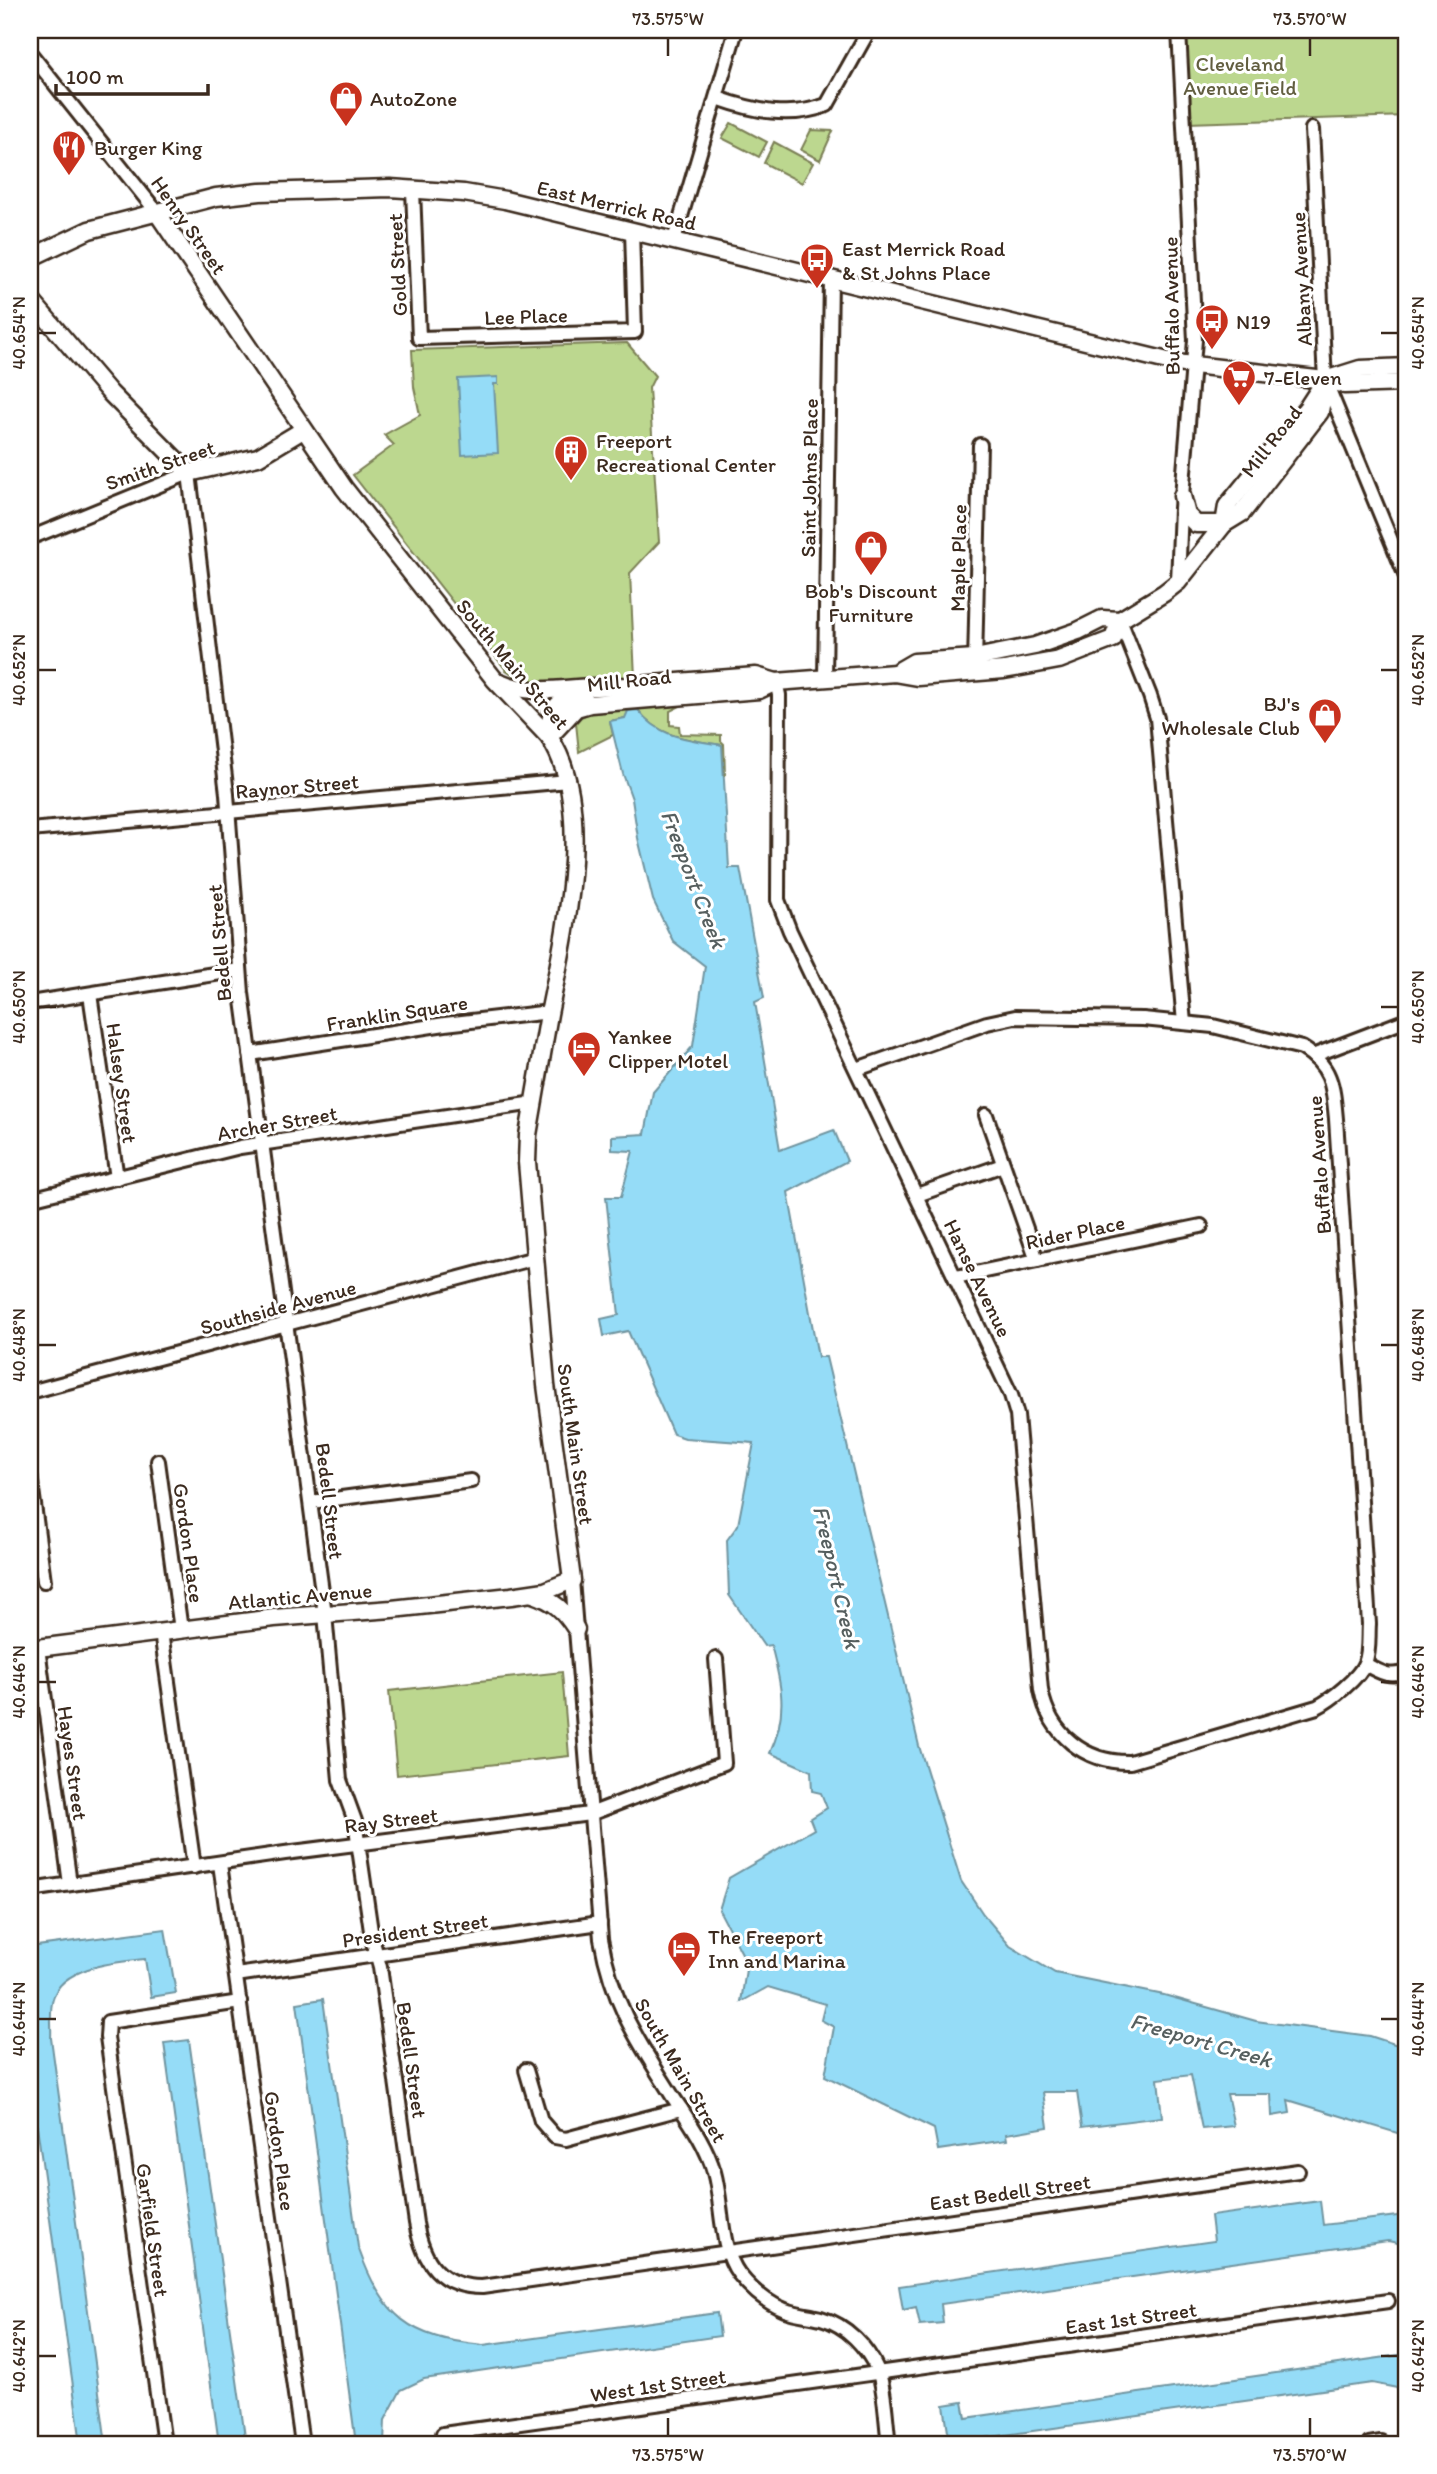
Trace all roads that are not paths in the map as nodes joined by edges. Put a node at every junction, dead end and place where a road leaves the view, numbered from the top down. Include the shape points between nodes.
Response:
1 (736, 30) edge
2 (869, 30) edge
3 (1179, 30) edge
4 (30, 53) edge
5 (716, 98) junction
6 (1311, 129) dead end
7 (413, 190) junction
8 (156, 211) junction
9 (632, 230) junction
10 (674, 240) junction
11 (30, 258) edge
12 (831, 278) junction
13 (30, 299) edge
14 (419, 338) joint
15 (1192, 366) junction
16 (1407, 367) edge
17 (1325, 380) junction
18 (1407, 383) edge
19 (303, 430) junction
20 (980, 445) dead end
21 (189, 473) junction
22 (1182, 496) junction
23 (1224, 524) junction
24 (30, 538) edge
25 (1407, 579) edge
26 (1178, 582) junction
27 (1120, 620) junction
28 (975, 665) junction
29 (825, 678) junction
30 (495, 680) junction
31 (776, 682) junction
32 (613, 687) junction
33 (549, 737) junction
34 (568, 781) junction
35 (228, 812) junction
36 (30, 830) edge
37 (240, 970) junction
38 (90, 993) junction
39 (36, 1002) dead end
40 (550, 1012) junction
41 (1407, 1020) edge
42 (1184, 1023) junction
43 (250, 1054) junction
44 (1315, 1055) junction
45 (857, 1069) junction
46 (534, 1103) junction
47 (986, 1115) dead end
48 (263, 1144) junction
49 (1003, 1165) junction
50 (117, 1178) junction
51 (917, 1195) junction
52 (30, 1199) edge
53 (1201, 1226) dead end
54 (535, 1258) junction
55 (1037, 1260) junction
56 (956, 1277) junction
57 (287, 1325) junction
58 (30, 1392) edge
59 (158, 1461) dead end
60 (30, 1474) edge
61 (471, 1481) dead end
62 (311, 1502) junction
63 (572, 1580) junction
64 (44, 1581) dead end
65 (530, 1593) junction
66 (325, 1614) junction
67 (576, 1629) junction
68 (181, 1630) junction
69 (161, 1632) junction
70 (34, 1648) edge
71 (716, 1659) dead end
72 (1365, 1664) junction
73 (1407, 1672) edge
74 (590, 1814) junction
75 (358, 1844) junction
76 (220, 1864) junction
77 (194, 1867) junction
78 (70, 1884) junction
79 (30, 1890) edge
80 (600, 1923) junction
81 (376, 1954) junction
82 (236, 1975) junction
83 (240, 2002) junction
84 (526, 2070) dead end
85 (681, 2109) junction
86 (1298, 2171) dead end
87 (728, 2252) junction
88 (1388, 2301) dead end
89 (879, 2373) junction
90 (443, 2434) dead end
91 (164, 2444) edge
92 (302, 2444) edge
93 (889, 2444) edge

1 - 5 street
2 - 5 street via 827,105 785,114
3 - 15 street, Buffalo Avenue via 1195,340
4 - 8 street, Henry Street
5 - 10 street
6 - 17 street, Albany Avenue
7 - 8 main road, East Merrick Road via 260,192
7 - 9 main road, East Merrick Road via 505,200
7 - 14 street, Gold Street
8 - 11 main road, East Merrick Road via 89,230
8 - 19 main road, Henry Street
9 - 10 main road, East Merrick Road
9 - 14 street, Lee Place via 635,332
10 - 12 main road, East Merrick Road
12 - 15 main road, East Merrick Road
12 - 29 street, Saint Johns Place
13 - 21 main road via 110,393
15 - 17 main road, East Merrick Road
15 - 22 street, Buffalo Avenue
16 - 17 main road via 1360,369
17 - 18 main road, East Merrick Road via 1345,385
17 - 23 main road, Mill Road via 1227,506
17 - 25 street, Albany Avenue
19 - 21 main road, Smith Street via 258,457
19 - 30 main road, South Main Street
20 - 28 street, Maple Place
21 - 24 street, Smith Street
21 - 35 street, Bedell Street
22 - 23 main road via 1187,515 1196,524
22 - 26 street, Buffalo Avenue
23 - 26 main road, Mill Road
26 - 27 main road, Mill Road
27 - 28 main road, Mill Road via 1102,619
27 - 42 street via 1157,718
28 - 29 main road, Mill Road via 914,662 895,673
29 - 31 main road, Mill Road
30 - 32 main road, Mill Road via 531,692
30 - 33 main road, South Main Street
31 - 32 main road, Mill Road via 756,676
31 - 33 main road, Mill Road via 759,690 590,704 576,708
31 - 45 street, Hanse Avenue via 778,901
32 - 33 main road, Mill Road via 558,704 549,718
33 - 34 main road, South Main Street
34 - 35 street, Raynor Street
34 - 40 main road, South Main Street via 570,897
35 - 36 street, Raynor Street
35 - 37 street, Bedell Street
37 - 38 street
37 - 43 street, Bedell Street
38 - 39 street
38 - 50 street, Halsey Street
40 - 43 street, Franklin Square
40 - 46 main road, South Main Street
41 - 44 street
42 - 44 street via 1289,1044
42 - 45 street via 1015,1017
43 - 48 street, Bedell Street
44 - 72 street, Buffalo Avenue via 1333,1086 1336,1119 1368,1625
45 - 51 street, Hanse Avenue
46 - 48 street, Archer Street
46 - 54 main road, South Main Street via 527,1162
47 - 49 street
48 - 50 street, Archer Street
48 - 57 street, Bedell Street
49 - 51 street
49 - 55 street
50 - 52 street, Archer Street
51 - 56 street, Hanse Avenue
53 - 55 street, Rider Place
54 - 57 street, Southside Avenue
54 - 63 main road, South Main Street via 546,1385
55 - 56 street, Rider Place
56 - 72 street, Hanse Avenue via 1002,1372 1017,1415 1041,1690 1047,1714 1069,1741 1087,1754 1119,1762 1150,1757 1317,1707 1341,1691
57 - 58 street, Southside Avenue
57 - 62 street, Bedell Street
59 - 68 street, Gordon Place
60 - 64 street
61 - 62 street
62 - 66 street, Bedell Street
63 - 65 main road, Atlantic Avenue
63 - 67 street, South Main Street
65 - 66 main road, Atlantic Avenue
65 - 67 main road via 561,1607
66 - 68 main road, Atlantic Avenue
66 - 75 street, Bedell Street via 340,1780
67 - 74 street, South Main Street
68 - 69 main road, Atlantic Avenue
69 - 70 main road, Atlantic Avenue
69 - 77 street
70 - 78 street, Hayes Street
71 - 74 street, Ray Street via 724,1763
72 - 73 street via 1385,1675
74 - 75 street, Ray Street
74 - 80 street, South Main Street
75 - 76 street, Ray Street
75 - 81 street, Bedell Street
76 - 77 street, Ray Street
76 - 82 street, Gordon Place
77 - 78 street, Ray Street
78 - 79 street, Ray Street
80 - 81 street, President Street
80 - 85 street, South Main Street via 606,1965 622,2013
81 - 82 street, President Street
81 - 87 street, Bedell Street via 415,2223 423,2251 437,2271 457,2283 482,2287
82 - 83 street, Gordon Place
83 - 91 street, Garfield Street via 108,2022
83 - 92 street, Gordon Place
84 - 85 street via 541,2121 555,2137 577,2136
85 - 87 street, South Main Street via 713,2168
86 - 87 street, East Bedell Street
87 - 89 street, South Main Street via 738,2273 756,2292 785,2310 844,2328 863,2345
88 - 89 street, East 1st Street
89 - 90 street, West 1st Street
89 - 93 street, South Main Street

